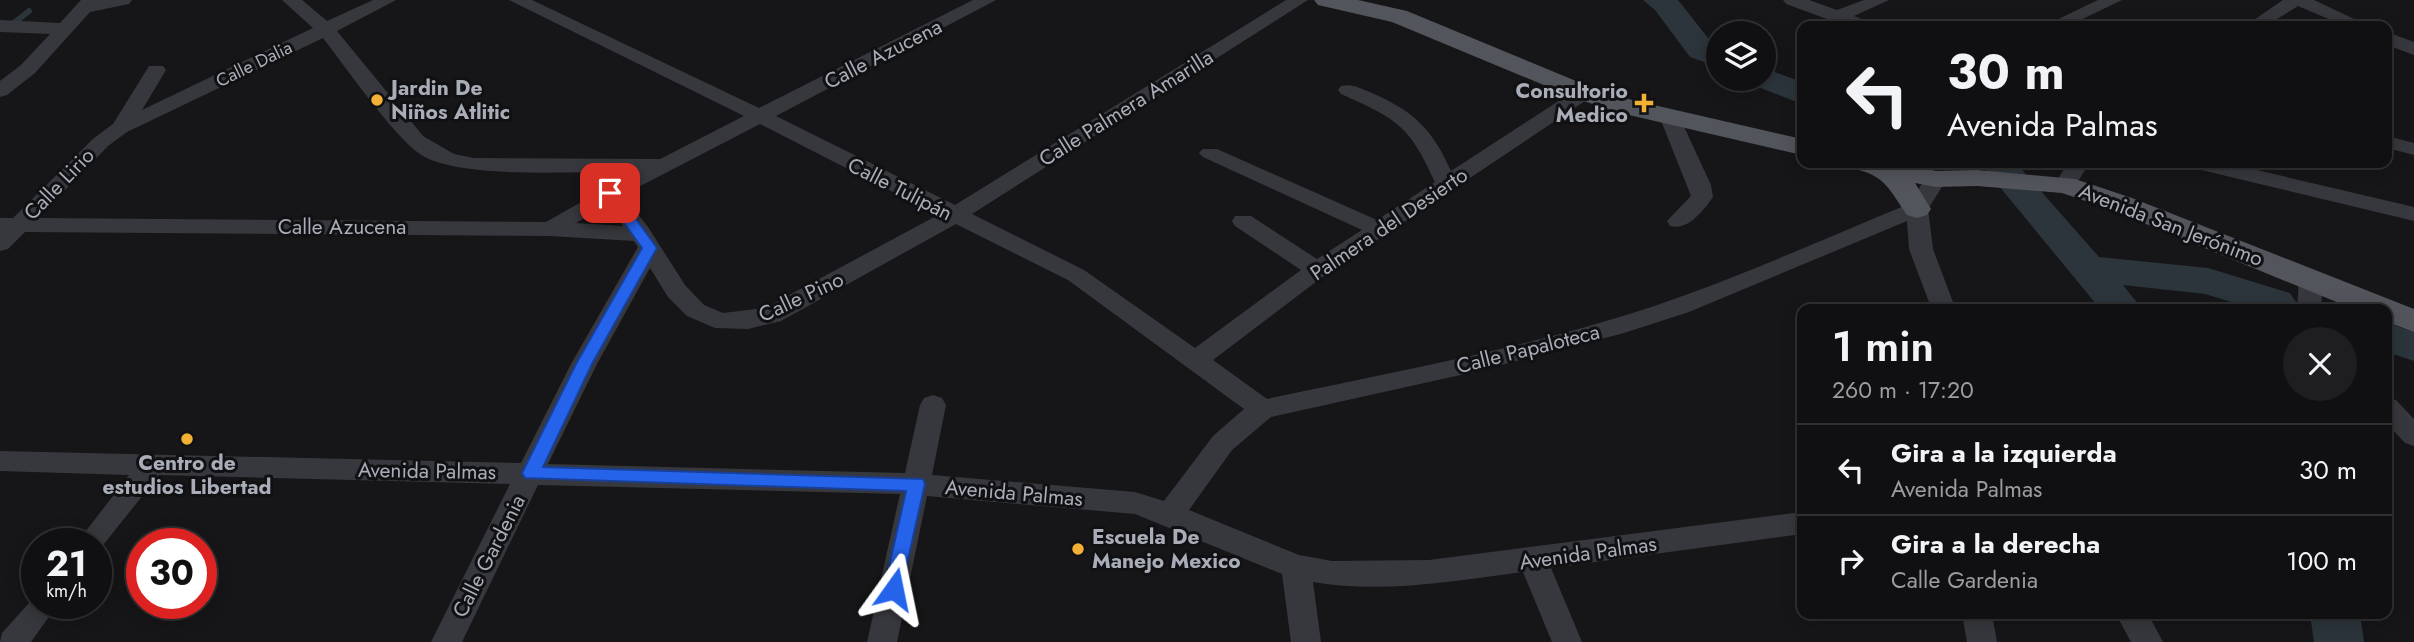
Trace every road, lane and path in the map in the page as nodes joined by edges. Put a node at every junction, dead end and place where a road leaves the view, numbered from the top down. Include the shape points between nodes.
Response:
1 (122, 0) edge
2 (291, 0) edge
3 (387, 0) edge
4 (518, 0) edge
5 (986, 0) edge
6 (1298, 0) edge
7 (1326, 0) edge
8 (1792, 0) edge
9 (1880, 0) edge
10 (2113, 0) edge
11 (2297, 0) edge
12 (88, 3) edge
13 (1836, 17) junction
14 (1848, 21) edge
15 (2065, 21) edge
16 (2262, 21) edge
17 (2348, 21) edge
18 (0, 26) edge
19 (65, 29) junction
20 (325, 29) junction
21 (2392, 40) edge
22 (2414, 49) edge
23 (156, 70) dead end
24 (1348, 90) dead end
25 (0, 91) edge
26 (1584, 93) junction
27 (761, 117) junction
28 (1670, 118) junction
29 (120, 128) junction
30 (2392, 143) edge
31 (1797, 146) edge
32 (2414, 149) edge
33 (1210, 153) dead end
34 (667, 165) junction
35 (1878, 168) edge
36 (1888, 168) edge
37 (2222, 168) edge
38 (2062, 177) edge
39 (1936, 178) junction
40 (1447, 185) junction
41 (610, 193) junction
42 (1917, 209) junction
43 (2414, 214) edge
44 (953, 216) junction
45 (1243, 221) dead end
46 (1678, 221) dead end
47 (10, 225) edge
48 (550, 229) junction
49 (1381, 230) junction
50 (645, 241) junction
51 (0, 244) edge
52 (1317, 270) junction
53 (2311, 279) junction
54 (1942, 304) edge
55 (2309, 304) edge
56 (2371, 304) edge
57 (2392, 312) edge
58 (2414, 321) edge
59 (1197, 359) junction
60 (933, 405) dead end
61 (1264, 409) junction
62 (2392, 412) edge
63 (2414, 436) edge
64 (0, 461) edge
65 (152, 465) junction
66 (531, 473) junction
67 (916, 484) junction
68 (1170, 514) junction
69 (1797, 524) edge
70 (103, 528) edge
71 (1533, 561) junction
72 (1296, 567) junction
73 (31, 619) edge
74 (1978, 619) edge
75 (2135, 619) edge
76 (13, 642) edge
77 (446, 642) edge
78 (882, 642) edge
79 (1306, 642) edge
80 (1567, 642) edge
81 (1982, 642) edge
82 (2148, 642) edge

1 - 12 street
2 - 20 street, Calle Azucena
3 - 20 street, Calle Dalia
4 - 27 street, Calle Tulipán
5 - 27 street, Calle Azucena
6 - 44 street, Calle Palmera Amarilla
7 - 26 main road via 1399,16
8 - 13 street
9 - 13 street
10 - 15 street
11 - 16 street
11 - 17 street
12 - 19 street
13 - 14 street
18 - 19 street
19 - 25 street
20 - 29 street, Calle Dalia
20 - 34 street, Calle Azucena via 416,140 447,159 511,166
21 - 22 street
23 - 29 street
24 - 40 street via 1408,118
26 - 28 main road
26 - 40 street, Palmera del Desierto
27 - 34 street, Calle Azucena
27 - 44 street, Calle Tulipán
28 - 31 main road
28 - 46 street via 1702,197
29 - 47 street, Calle Lirio
30 - 32 street
33 - 49 street
34 - 41 street, Calle Azucena
35 - 42 main road via 1902,184
36 - 39 main road, Avenida San Jerónimo
37 - 43 street
38 - 39 main road, Avenida San Jerónimo
38 - 53 main road, Avenida San Jerónimo
39 - 42 street
40 - 49 street, Palmera del Desierto
41 - 48 street, Calle Azucena
41 - 50 street
42 - 54 street via 1921,249
42 - 61 street, Calle Papaloteca via 1680,306 1615,327
44 - 50 street, Calle Pino via 772,315 743,322 709,317 694,309
44 - 59 street, Calle Tulipán via 1076,275
45 - 52 street
47 - 48 street, Calle Azucena
47 - 51 street, Calle Lirio
48 - 50 street
49 - 52 street, Palmera del Desierto
50 - 66 street, Calle Gardenia
52 - 59 street, Palmera del Desierto
53 - 55 street
53 - 56 main road, Avenida San Jerónimo
57 - 58 main road, Avenida San Jerónimo
59 - 61 street, Calle Tulipán
60 - 67 street
61 - 68 street, Calle Papaloteca via 1240,423 1220,444
62 - 63 street
64 - 65 street, Avenida Palmas
65 - 66 street, Avenida Palmas
65 - 70 street
66 - 67 street, Avenida Palmas
66 - 77 street, Calle Gardenia
67 - 68 street, Avenida Palmas via 1135,503
67 - 78 street
68 - 72 street, Avenida Palmas
69 - 71 street, Avenida Palmas
71 - 72 street, Avenida Palmas via 1429,572 1320,572
71 - 80 street
72 - 79 street
73 - 76 street
74 - 81 street
75 - 82 street

